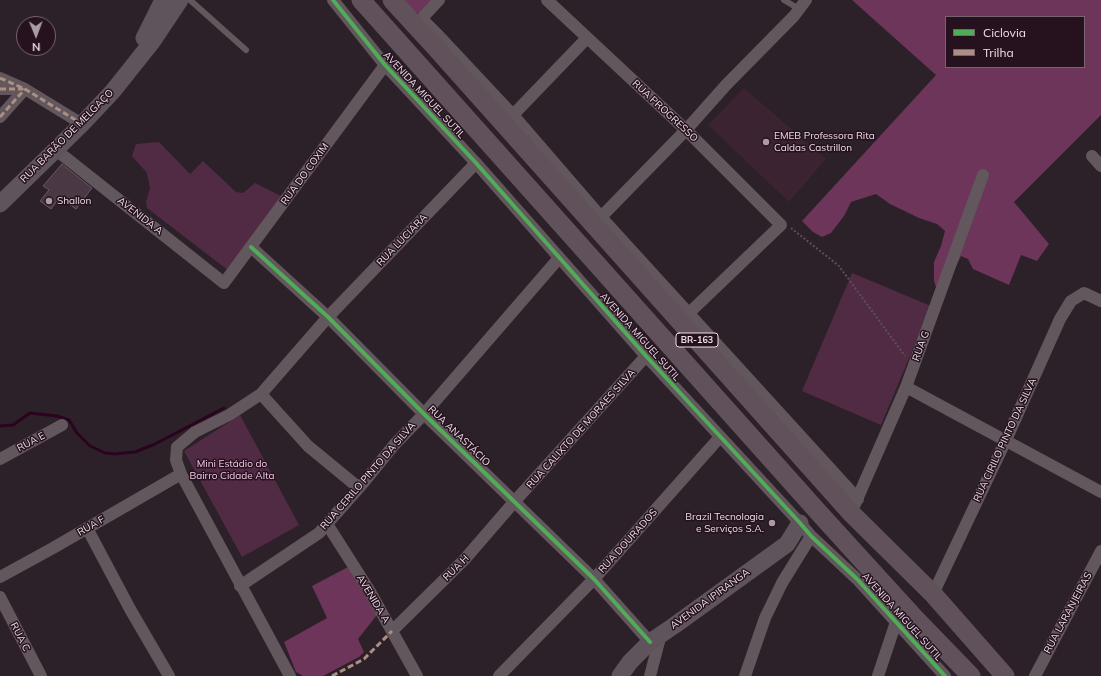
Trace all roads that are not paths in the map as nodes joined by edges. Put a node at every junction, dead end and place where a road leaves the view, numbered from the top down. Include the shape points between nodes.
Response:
1 (163, 0) edge
2 (180, 0) edge
3 (190, 0) edge
4 (333, 0) edge
5 (361, 0) edge
6 (392, 0) edge
7 (439, 0) edge
8 (547, 0) edge
9 (784, 0) edge
10 (803, 4) edge
11 (417, 23) junction
12 (587, 38) junction
13 (246, 50) dead end
14 (385, 65) junction
15 (132, 67) junction
16 (0, 78) edge
17 (0, 89) edge
18 (25, 89) junction
19 (1, 115) edge
20 (513, 115) junction
21 (82, 124) junction
22 (686, 130) junction
23 (56, 150) junction
24 (1092, 156) dead end
25 (476, 163) junction
26 (1101, 166) edge
27 (983, 175) dead end
28 (0, 204) edge
29 (601, 217) junction
30 (251, 247) junction
31 (559, 258) junction
32 (224, 283) joint
33 (1101, 301) edge
34 (688, 314) junction
35 (328, 316) junction
36 (646, 356) junction
37 (906, 387) junction
38 (260, 394) junction
39 (424, 414) junction
40 (62, 425) dead end
41 (720, 437) junction
42 (1006, 440) junction
43 (0, 459) edge
44 (181, 474) junction
45 (359, 488) junction
46 (1101, 492) edge
47 (515, 502) junction
48 (854, 506) junction
49 (800, 523) junction
50 (327, 524) junction
51 (87, 528) junction
52 (811, 536) junction
53 (1101, 551) edge
54 (0, 577) edge
55 (594, 579) junction
56 (240, 586) junction
57 (933, 594) junction
58 (0, 597) edge
59 (896, 622) junction
60 (392, 631) junction
61 (656, 638) junction
62 (41, 676) edge
63 (169, 676) edge
64 (290, 676) edge
65 (417, 676) edge
66 (499, 676) edge
67 (620, 676) edge
68 (650, 676) edge
69 (745, 676) edge
70 (878, 676) edge
71 (945, 676) edge
72 (971, 676) edge
73 (1005, 676) edge
74 (1035, 676) edge

1 - 15 street, RUA BARÃO DE MELGAÇO
2 - 15 street, RUA BARÃO DE MELGAÇO
3 - 13 lane
4 - 14 street, AVENIDA MIGUEL SUTIL
5 - 72 main road, AVENIDA MIGUEL SUTIL / BR-163 via 815,508
6 - 11 main road, BR-163
7 - 11 street
8 - 12 street, RUA PROGRESSO
9 - 10 lane
10 - 22 street
11 - 20 street via 426,23
11 - 48 main road, BR-163 via 437,49
12 - 20 street
12 - 22 street, RUA PROGRESSO
14 - 25 street, AVENIDA MIGUEL SUTIL
14 - 30 street, RUA DO COXIM
15 - 21 street, RUA BARÃO DE MELGAÇO
16 - 18 street
17 - 18 street
18 - 19 street
18 - 21 street
20 - 29 street
21 - 23 street, RUA BARÃO DE MELGAÇO
22 - 29 street
22 - 34 street, RUA PROGRESSO via 781,225
23 - 28 street, RUA BARÃO DE MELGAÇO
23 - 32 street, AVENIDA A
24 - 26 street
25 - 31 street, AVENIDA MIGUEL SUTIL
25 - 35 street, RUA LUCIARA
27 - 37 street, RUA G
29 - 34 street
30 - 32 street, RUA DO COXIM
30 - 35 street, RUA ANASTÁCIO
31 - 36 street, AVENIDA MIGUEL SUTIL
31 - 39 street, RUA CERILO PINTO DA SILVA
33 - 42 street, RUA CIRILO PINTO DA SILVA via 1084,293 1071,301 1060,319
34 - 48 street
35 - 38 street, RUA LUCIARA
35 - 39 street, RUA ANASTÁCIO
36 - 41 street, AVENIDA MIGUEL SUTIL
36 - 47 street, RUA CALIXTO DE MORAES SILVA
37 - 42 street
37 - 48 street, RUA G
38 - 44 street, RUA LUCIARA via 229,415 195,432 177,447 176,460
38 - 45 street via 308,446
39 - 45 street, RUA CERILO PINTO DA SILVA via 394,444
39 - 47 street, RUA ANASTÁCIO
40 - 43 street, RUA E
41 - 49 street, AVENIDA MIGUEL SUTIL
41 - 55 street, RUA DOURADOS
42 - 46 street
42 - 57 street, RUA CIRILO PINTO DA SILVA
44 - 51 street, RUA F
44 - 56 street
45 - 50 street, RUA CERILO PINTO DA SILVA
47 - 55 street, RUA ANASTÁCIO
47 - 60 street, RUA H via 464,560
48 - 57 main road, BR-163
49 - 52 street, AVENIDA MIGUEL SUTIL
49 - 61 street, AVENIDA IPIRANGA via 787,544
50 - 56 street, RUA CERILO PINTO DA SILVA via 318,533
50 - 60 street, AVENIDA A
51 - 54 street, RUA F
51 - 63 street
52 - 59 street, AVENIDA MIGUEL SUTIL via 857,579
52 - 69 street via 782,583 765,618
53 - 74 street, RUA LARANJEIRAS
55 - 61 street, RUA ANASTÁCIO
55 - 66 street, RUA DOURADOS
56 - 64 street
57 - 73 main road, BR-163
58 - 62 street, RUA C
59 - 70 street
59 - 71 street, AVENIDA MIGUEL SUTIL
60 - 65 street, AVENIDA A
61 - 67 street, AVENIDA IPIRANGA via 630,662
61 - 68 street

